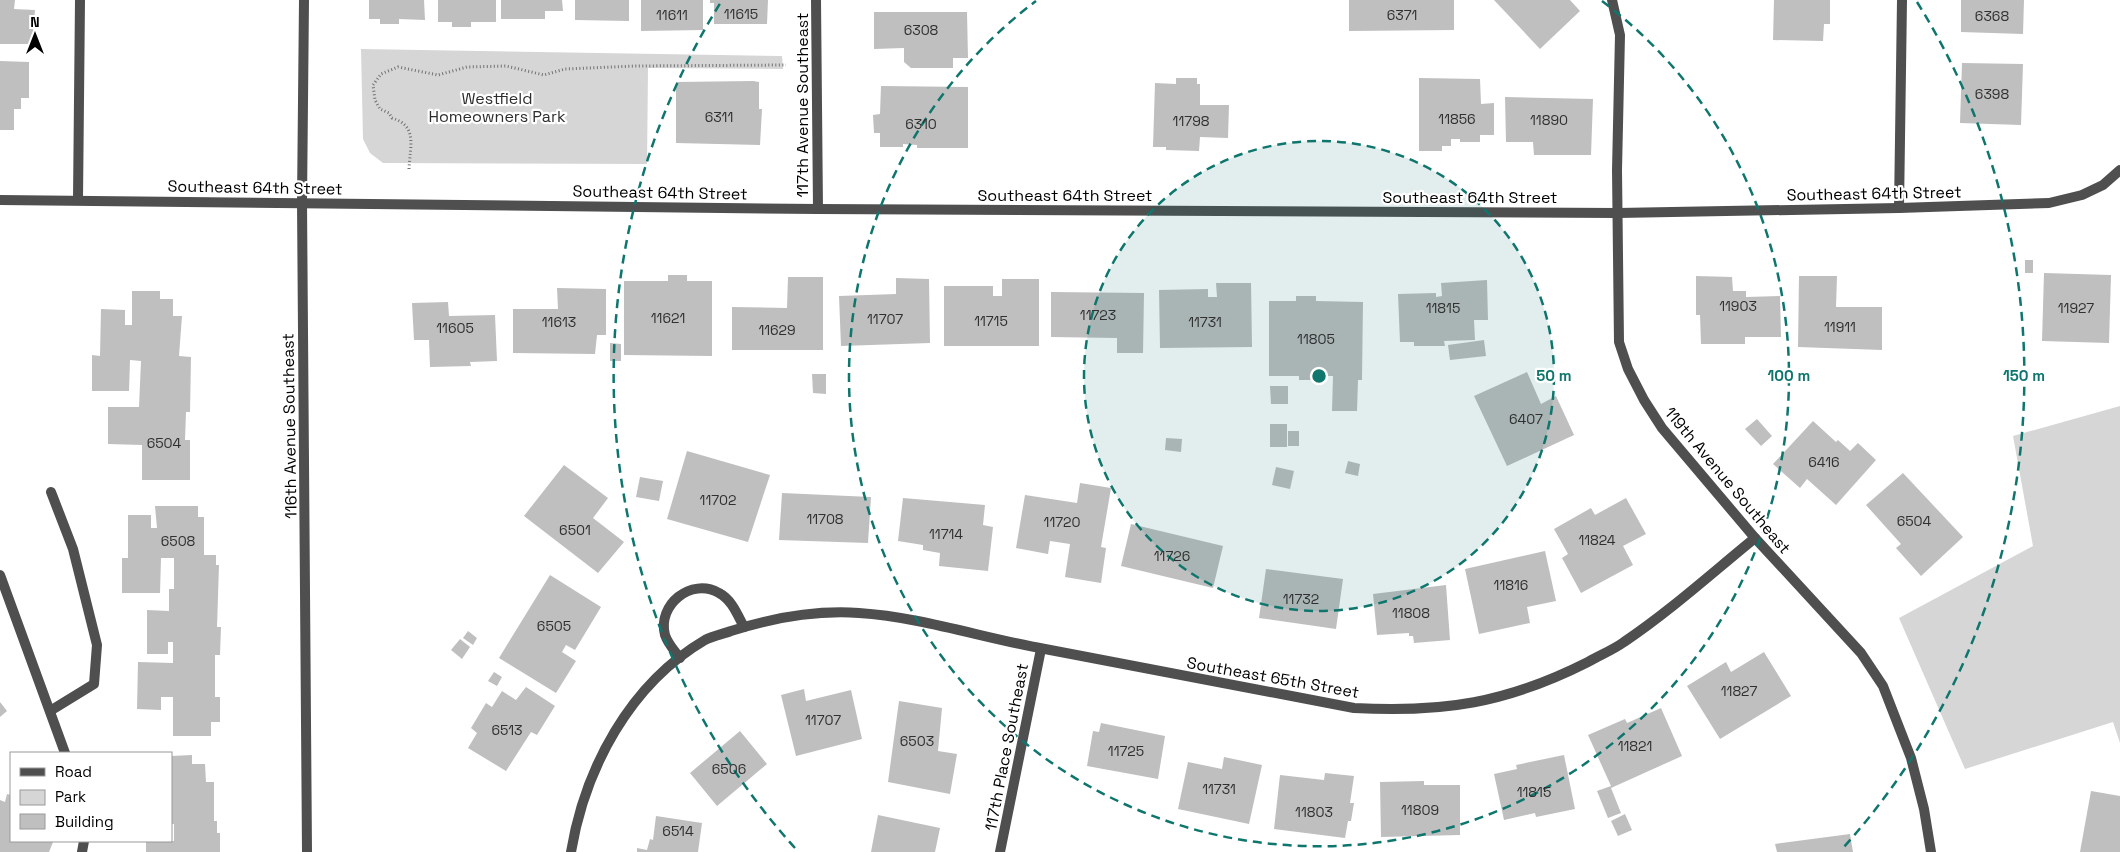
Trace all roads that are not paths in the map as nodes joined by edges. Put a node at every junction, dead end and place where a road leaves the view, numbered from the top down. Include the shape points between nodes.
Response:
1 (80, 0) edge
2 (304, 0) edge
3 (816, 0) edge
4 (1612, 0) edge
5 (1902, 0) edge
6 (2120, 170) edge
7 (0, 200) edge
8 (78, 200) junction
9 (302, 202) junction
10 (1899, 208) junction
11 (818, 209) junction
12 (1618, 212) junction
13 (51, 492) dead end
14 (1755, 538) junction
15 (0, 575) edge
16 (744, 627) junction
17 (1040, 649) junction
18 (680, 658) junction
19 (50, 711) junction
20 (65, 752) edge
21 (307, 852) edge
22 (570, 852) edge
23 (1000, 852) edge
24 (1931, 852) edge

1 - 8 street
2 - 9 street, 116th Avenue Southeast
3 - 11 street, 117th Avenue Southeast
4 - 12 street, 119th Avenue Southeast via 1620,35
5 - 10 street
6 - 10 street, Southeast 64th Street via 2103,185 2082,195 2049,203
7 - 8 street, Southeast 64th Street
8 - 9 street, Southeast 64th Street
9 - 11 street, Southeast 64th Street
9 - 21 street, 116th Avenue Southeast
10 - 12 street, Southeast 64th Street
11 - 12 street, Southeast 64th Street
12 - 14 street, 119th Avenue Southeast via 1619,342 1628,369 1662,428
13 - 19 street via 73,550 97,645 94,684
14 - 17 street, Southeast 65th Street via 1623,643 1572,670 1514,694 1459,707 1399,711 1354,708
14 - 24 street, 119th Avenue Southeast via 1861,653 1883,686 1911,758
15 - 19 street
16 - 17 street, Southeast 65th Street via 814,613 858,613 901,618
16 - 18 street, Southeast 65th Street via 707,639
16 - 18 street via 734,607 718,592 696,589 685,592 667,610 664,622 670,646
17 - 23 street, 117th Place Southeast
18 - 22 street via 646,690 613,733 588,781
19 - 20 street

